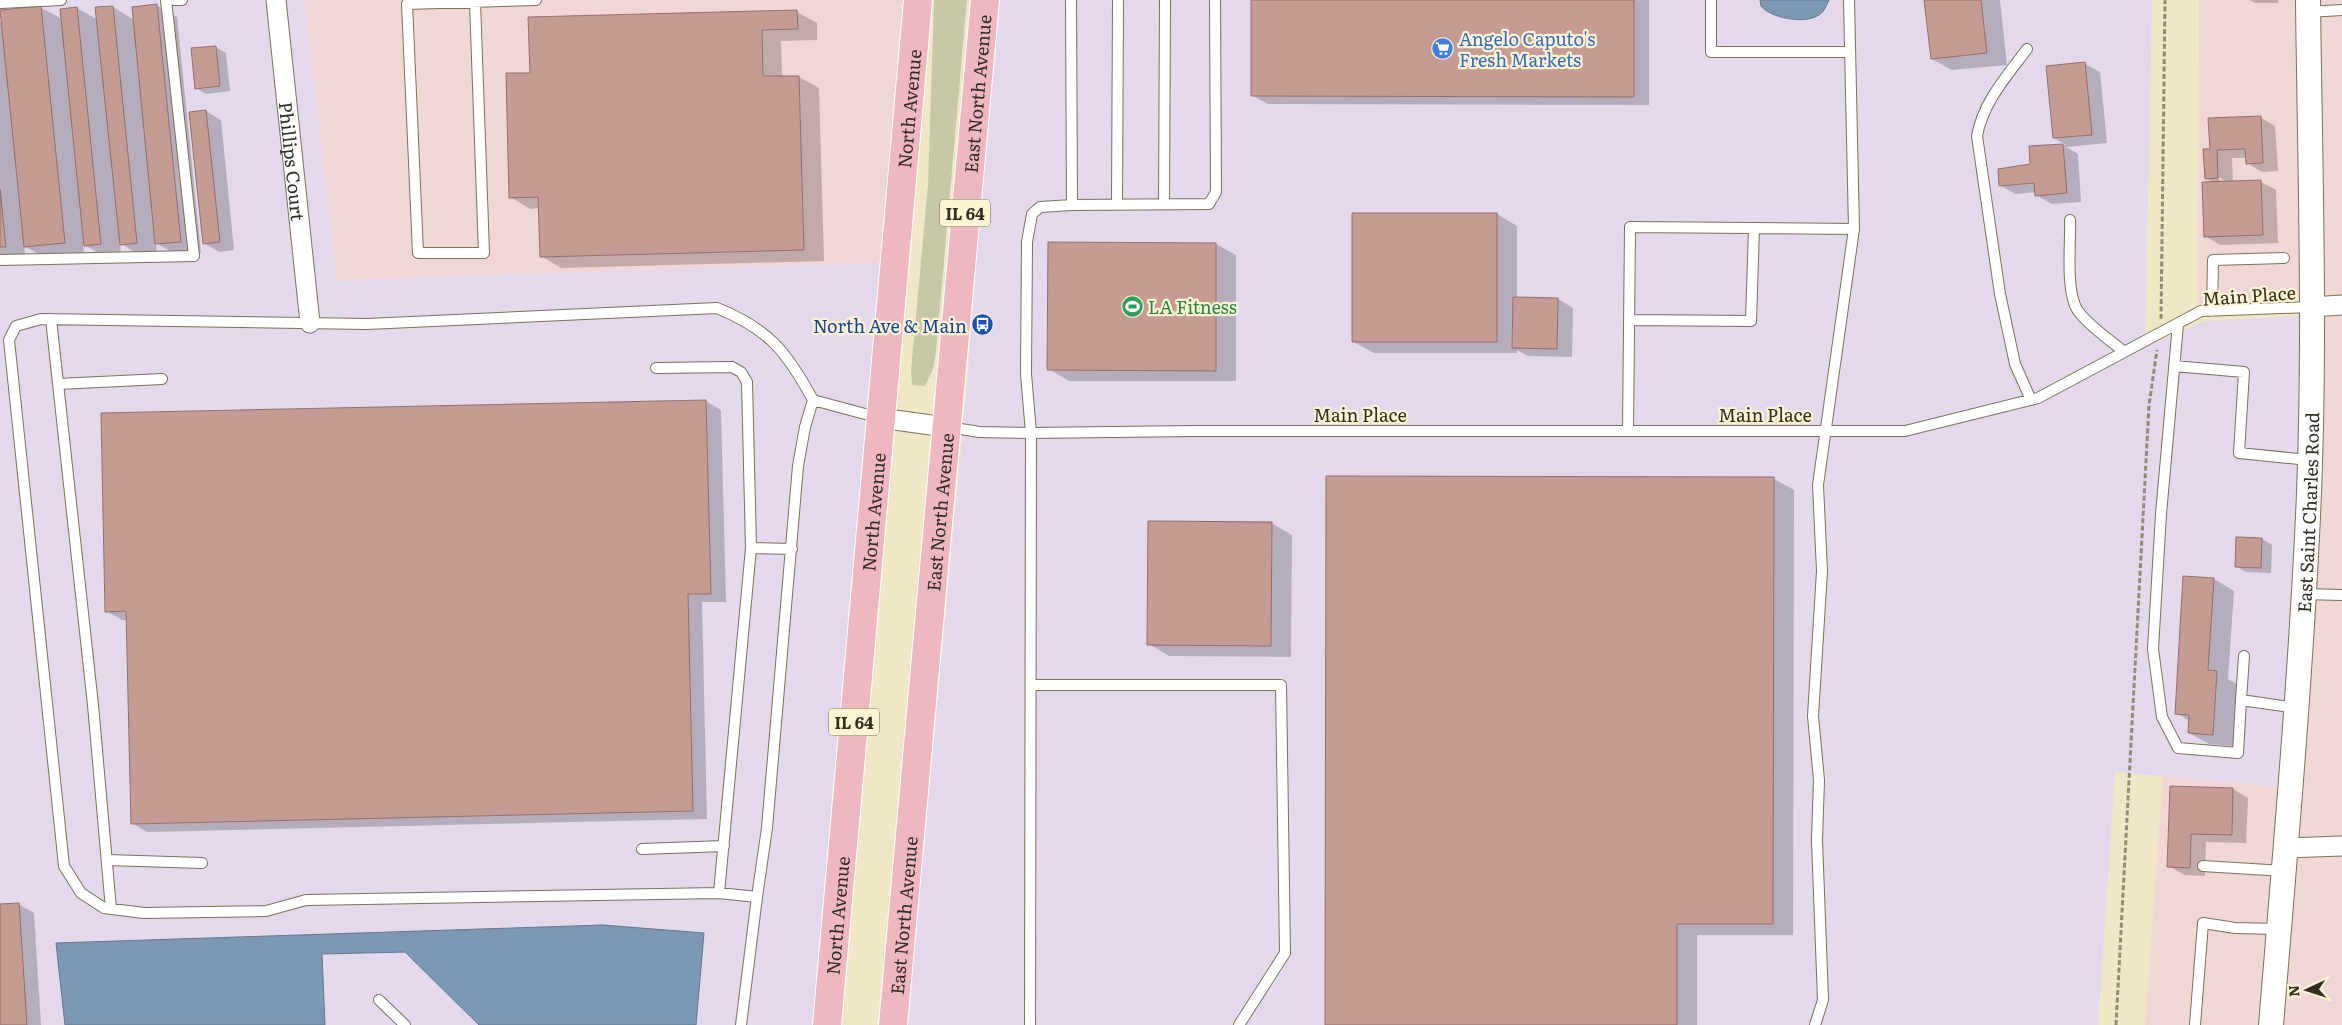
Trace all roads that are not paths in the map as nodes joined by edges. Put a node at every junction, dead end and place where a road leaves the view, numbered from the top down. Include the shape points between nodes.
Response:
1 (61, 0) edge
2 (166, 0) edge
3 (174, 0) edge
4 (182, 0) edge
5 (276, 0) edge
6 (536, 0) edge
7 (918, 0) edge
8 (985, 0) edge
9 (1071, 0) edge
10 (1118, 0) edge
11 (1165, 0) edge
12 (1215, 0) edge
13 (1711, 0) edge
14 (1849, 0) edge
15 (475, 2) junction
16 (0, 3) edge
17 (2308, 6) edge
18 (2342, 10) edge
19 (2027, 49) dead end
20 (1848, 52) junction
21 (1164, 204) junction
22 (1072, 205) junction
23 (1118, 205) junction
24 (2070, 220) dead end
25 (1754, 228) junction
26 (1854, 228) junction
27 (2284, 258) dead end
28 (0, 260) edge
29 (2342, 305) edge
30 (2311, 307) junction
31 (2212, 311) junction
32 (51, 319) junction
33 (1629, 320) junction
34 (310, 323) junction
35 (2178, 324) junction
36 (2124, 352) junction
37 (2174, 366) junction
38 (656, 368) dead end
39 (162, 379) dead end
40 (58, 384) junction
41 (813, 400) junction
42 (2031, 400) junction
43 (881, 418) junction
44 (945, 427) junction
45 (1628, 430) junction
46 (1827, 431) junction
47 (1031, 433) junction
48 (2309, 460) junction
49 (751, 548) junction
50 (792, 550) junction
51 (2304, 594) junction
52 (2342, 595) edge
53 (2244, 656) dead end
54 (1030, 685) junction
55 (2241, 700) junction
56 (2297, 708) junction
57 (724, 846) junction
58 (2342, 846) edge
59 (2285, 848) junction
60 (642, 849) dead end
61 (107, 860) junction
62 (202, 863) dead end
63 (2203, 866) dead end
64 (2284, 871) junction
65 (719, 893) junction
66 (758, 897) junction
67 (112, 909) junction
68 (2279, 929) junction
69 (379, 1000) dead end
70 (405, 1025) edge
71 (741, 1025) edge
72 (827, 1025) edge
73 (893, 1025) edge
74 (1030, 1025) edge
75 (1239, 1025) edge
76 (1815, 1025) edge
77 (2195, 1025) edge
78 (2271, 1025) edge

1 - 16 lane
2 - 28 lane via 194,256
3 - 4 lane
5 - 34 street, Phillips Court
6 - 15 lane
7 - 43 main road, North Avenue / IL 64
8 - 44 main road, East North Avenue / IL 64
9 - 22 lane
10 - 23 lane
11 - 21 lane
12 - 21 lane via 1216,192 1209,204
13 - 20 lane via 1711,52
14 - 20 lane
15 - 15 lane via 408,4 418,253 484,253
17 - 18 lane
17 - 30 street, East Saint Charles Road
19 - 42 lane via 1988,102 1977,136 2000,294 2015,364
20 - 26 lane
21 - 23 lane
22 - 23 lane
22 - 47 lane via 1040,207 1032,214 1029,227 1026,374
24 - 36 lane via 2071,294 2077,310
25 - 26 lane
25 - 33 lane via 1751,320
25 - 33 lane via 1630,227
26 - 46 lane
27 - 31 lane via 2213,260
29 - 30 street
30 - 31 lane, Main Place
30 - 48 street, East Saint Charles Road
31 - 35 lane, Main Place via 2201,311
32 - 34 lane
32 - 40 lane
32 - 67 lane via 16,326 9,340 11,360 64,866 81,893 104,908
33 - 45 lane
34 - 41 lane via 367,324 717,308 743,319 768,336 793,363
35 - 36 lane, Main Place
35 - 37 lane
36 - 42 lane, Main Place
37 - 48 lane via 2244,372 2239,453
37 - 55 lane via 2153,649 2162,717 2178,748 2238,753
38 - 49 lane via 732,367 741,372 747,382
39 - 40 lane
40 - 61 lane
41 - 43 lane
41 - 50 lane via 798,466
42 - 46 lane, Main Place via 1905,431
43 - 44 street
43 - 72 main road, North Avenue / IL 64
44 - 47 lane, Main Place via 979,432
44 - 73 main road, East North Avenue / IL 64
45 - 46 lane, Main Place
45 - 47 lane, Main Place
46 - 76 lane via 1818,485 1822,571 1812,716 1819,780 1817,840 1823,1000
47 - 54 lane
48 - 51 street, East Saint Charles Road
49 - 50 lane
49 - 57 lane
50 - 66 lane
51 - 52 lane
51 - 56 street, East Saint Charles Road
53 - 55 lane
54 - 74 lane
54 - 75 lane via 1281,685 1285,953
55 - 56 lane
56 - 59 street, East Saint Charles Road
57 - 60 lane
57 - 65 lane
58 - 59 street
59 - 64 street, East Saint Charles Road
61 - 62 lane
61 - 67 lane
63 - 64 lane
64 - 68 street, East Saint Charles Road
65 - 66 lane
65 - 67 lane via 306,900 266,911 144,913
66 - 71 lane
68 - 77 lane via 2235,928 2204,923
68 - 78 street, East Saint Charles Road
69 - 70 lane

